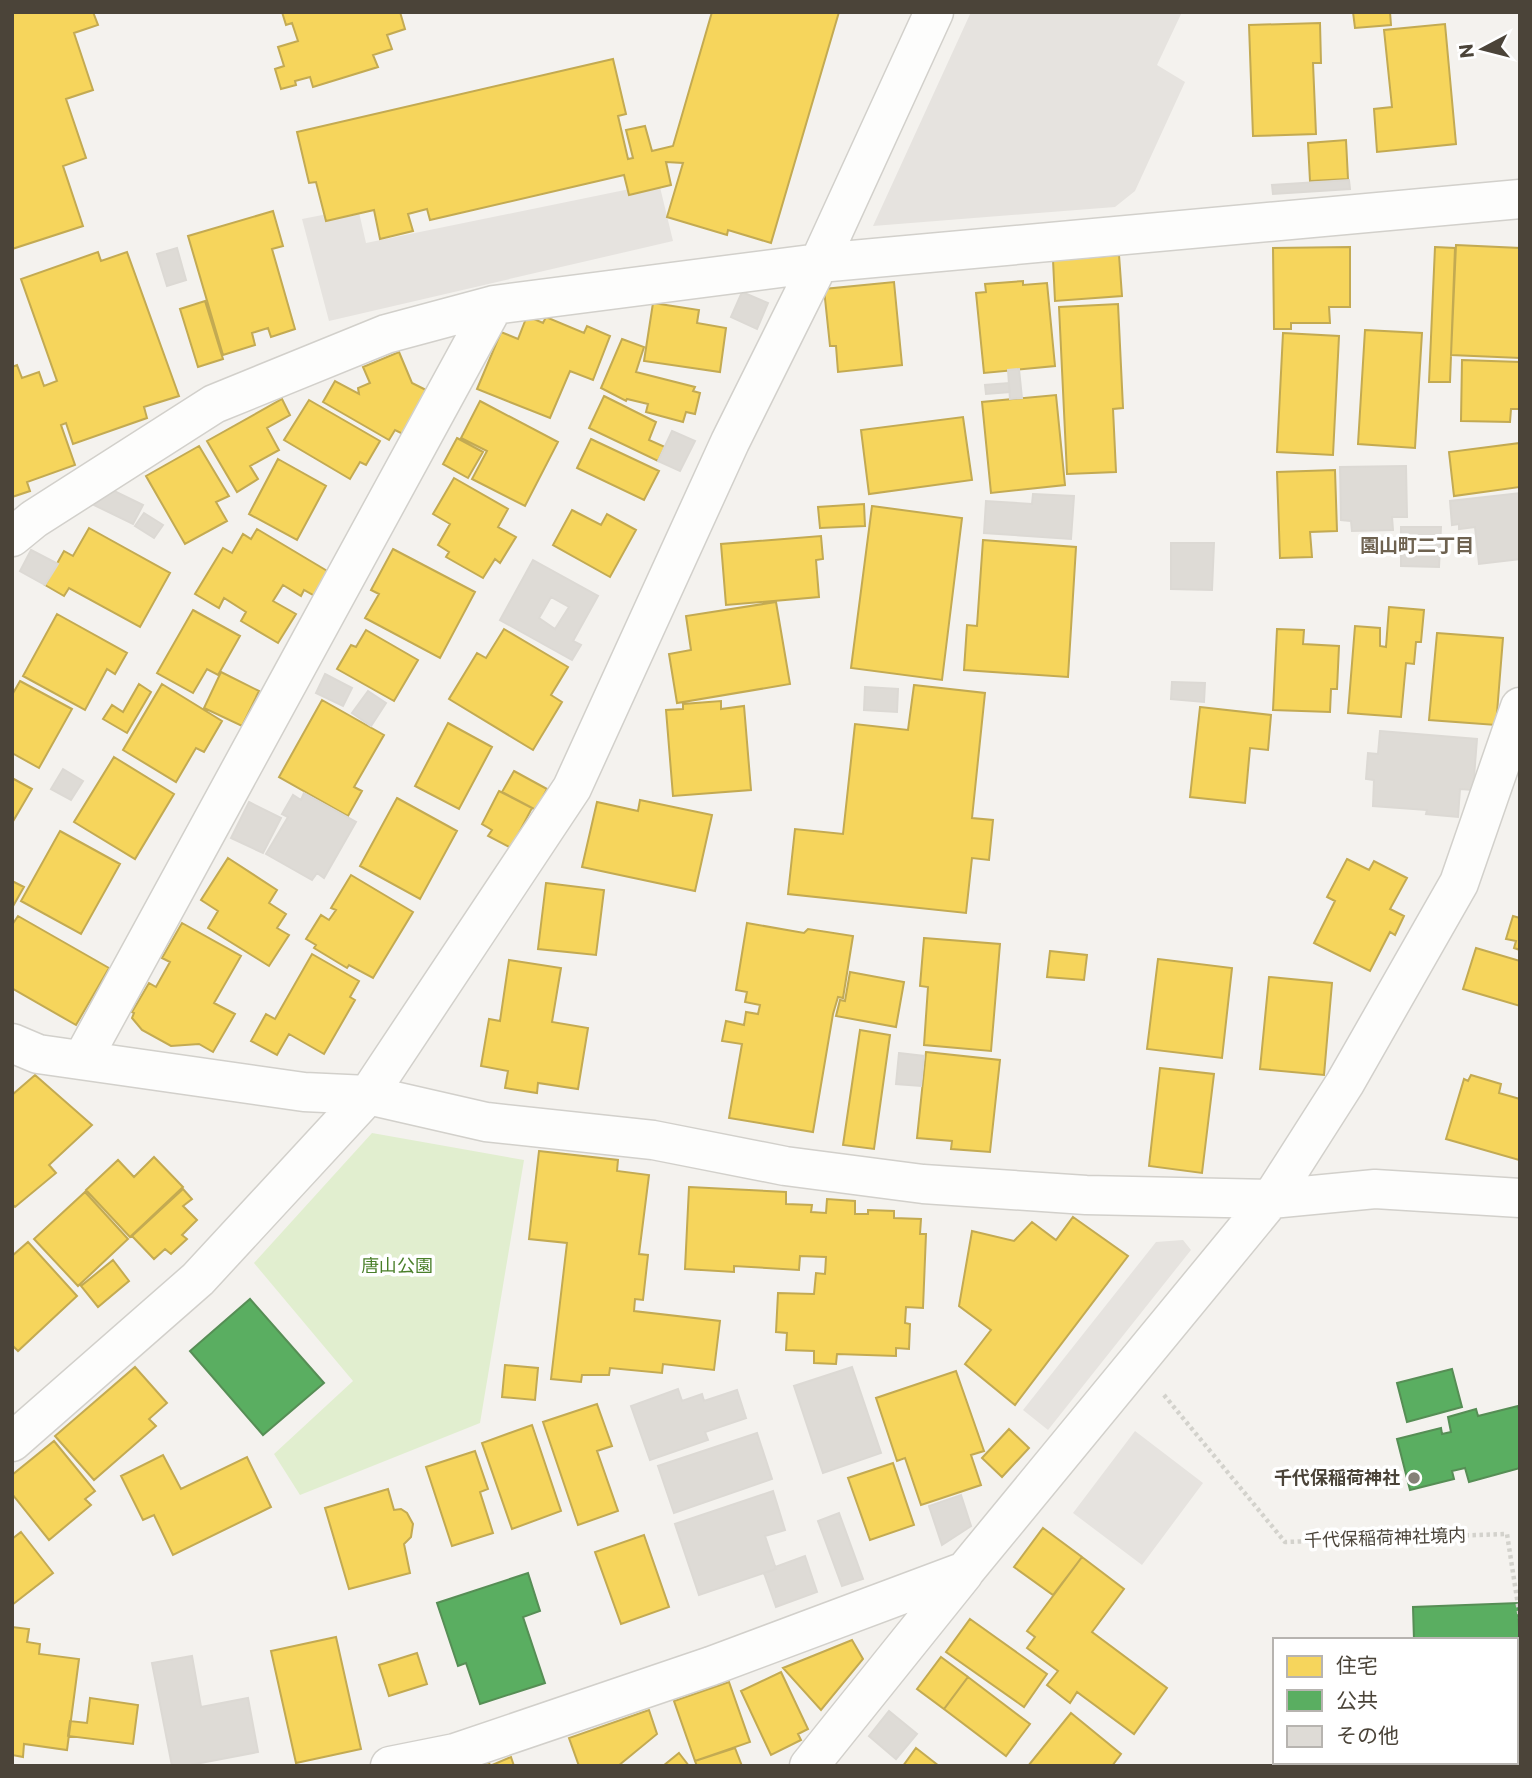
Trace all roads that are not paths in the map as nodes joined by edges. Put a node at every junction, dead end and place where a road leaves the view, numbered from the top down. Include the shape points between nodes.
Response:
1 (934, 12) edge
2 (1520, 199) edge
3 (819, 263) junction
4 (494, 305) junction
5 (12, 537) edge
6 (1520, 707) edge
7 (12, 1043) edge
8 (82, 1060) junction
9 (368, 1095) junction
10 (1520, 1198) edge
11 (1271, 1199) junction
12 (12, 1442) edge
13 (965, 1571) junction
14 (390, 1766) edge
15 (809, 1766) edge

1 - 3 street
2 - 3 street
3 - 4 street
3 - 9 street via 730,442 572,788
4 - 5 street via 386,334 214,404
4 - 8 street
6 - 11 street via 1459,883 1345,1083
7 - 8 street via 38,1054
8 - 9 street via 304,1092
9 - 11 street via 486,1122 653,1140 785,1166 923,1184 1086,1195
9 - 12 street via 198,1279
10 - 11 street via 1376,1189
11 - 13 street
13 - 14 street via 468,1749
13 - 15 street

